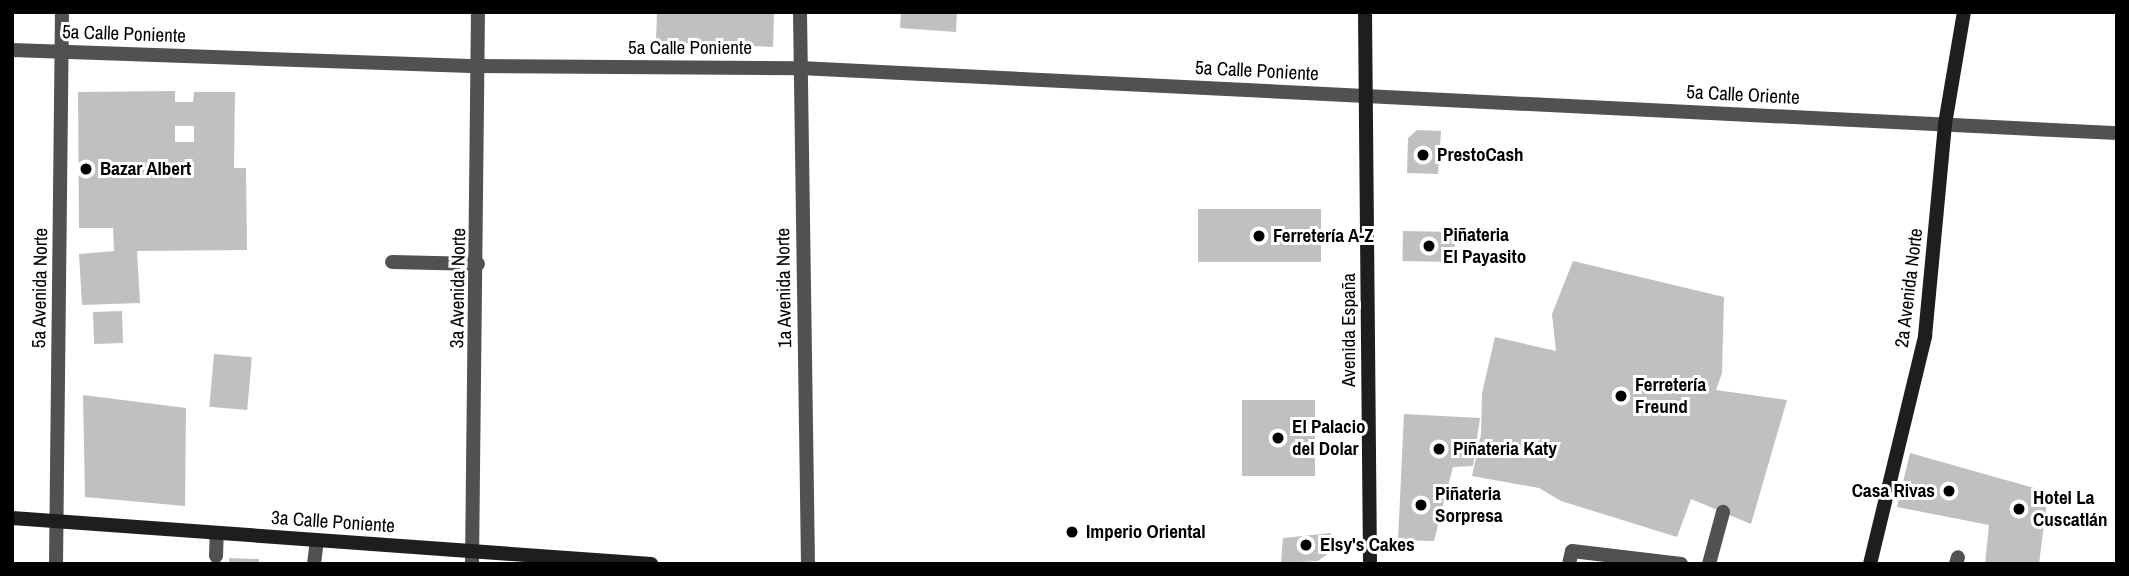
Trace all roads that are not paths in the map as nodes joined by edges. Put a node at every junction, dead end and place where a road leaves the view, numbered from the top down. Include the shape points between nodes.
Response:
1 (62, 12) edge
2 (478, 12) edge
3 (800, 12) edge
4 (1365, 12) edge
5 (1964, 12) edge
6 (12, 50) edge
7 (63, 51) junction
8 (478, 66) junction
9 (800, 68) junction
10 (1367, 95) junction
11 (1945, 124) junction
12 (2117, 133) edge
13 (392, 262) dead end
14 (478, 264) junction
15 (1723, 512) dead end
16 (12, 517) edge
17 (56, 521) junction
18 (217, 533) junction
19 (317, 540) junction
20 (216, 556) dead end
21 (472, 557) edge
22 (57, 564) edge
23 (314, 564) edge
24 (651, 564) edge
25 (808, 564) edge
26 (1370, 564) edge
27 (1569, 564) edge
28 (1681, 564) edge
29 (1709, 564) edge
30 (1870, 564) edge

1 - 7 street, 5a Avenida Norte
2 - 8 street, 3a Avenida Norte
3 - 9 street, 1a Avenida Norte
4 - 10 main road, Avenida España
5 - 11 main road, 2a Avenida Norte
6 - 7 street, 5a Calle Poniente
7 - 8 street, 5a Calle Poniente
7 - 17 street, 5a Avenida Norte
8 - 9 street, 5a Calle Poniente
8 - 14 street, 3a Avenida Norte
9 - 10 street, 5a Calle Poniente
9 - 25 street, 1a Avenida Norte
10 - 11 street, 5a Calle Oriente
10 - 26 main road, Avenida España
11 - 12 street, 5a Calle Oriente
11 - 30 main road, 2a Avenida Norte via 1925,336
13 - 14 street
14 - 21 street, 3a Avenida Norte
15 - 29 street
16 - 17 main road, 3a Calle Poniente
17 - 18 main road, 3a Calle Poniente
17 - 22 street, 5a Avenida Norte
18 - 19 main road, 3a Calle Poniente
18 - 20 street
19 - 21 main road, 3a Calle Poniente
19 - 23 street
21 - 24 main road, 3a Calle Poniente
27 - 28 street via 1572,551

